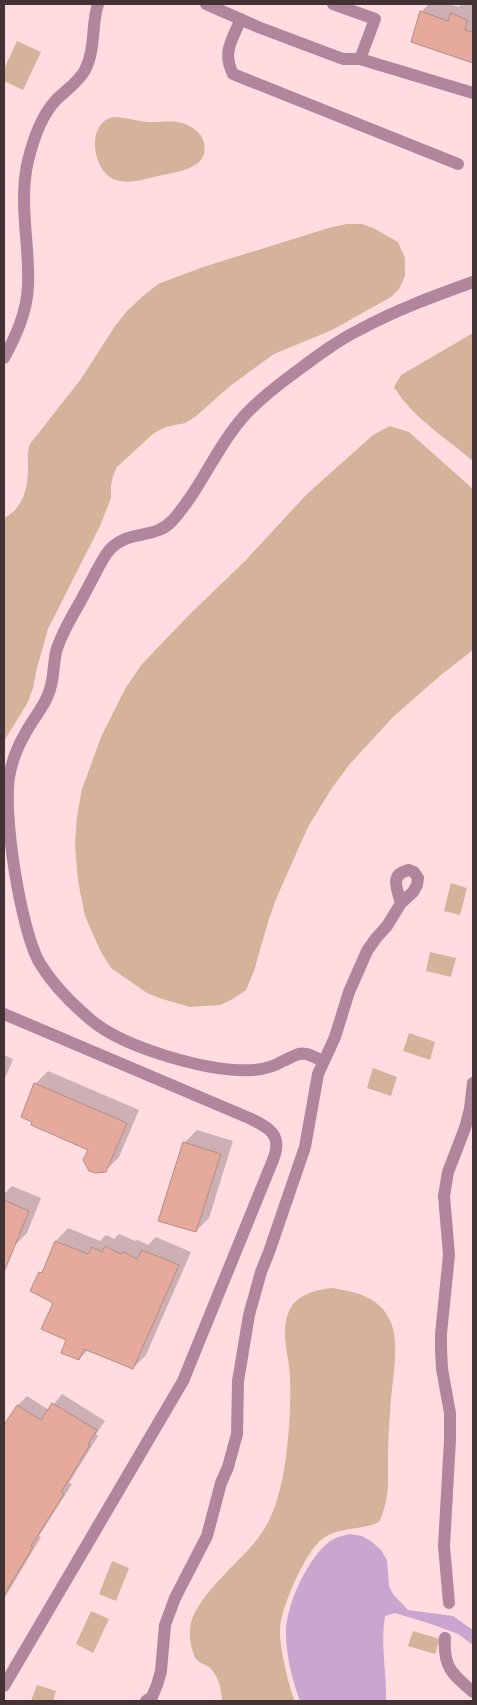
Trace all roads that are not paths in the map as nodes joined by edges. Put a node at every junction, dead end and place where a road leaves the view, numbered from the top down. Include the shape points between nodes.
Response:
1 (98, 4) edge
2 (206, 4) edge
3 (333, 4) edge
4 (240, 19) junction
5 (360, 58) junction
6 (473, 93) edge
7 (458, 164) dead end
8 (473, 282) edge
9 (4, 358) edge
10 (401, 903) dead end
11 (4, 1014) edge
12 (323, 1061) junction
13 (473, 1083) edge
14 (449, 1603) dead end
15 (445, 1638) dead end
16 (4, 1686) edge
17 (473, 1692) edge
18 (146, 1701) edge

1 - 9 street via 86,68 49,108 36,134 27,164 24,209 28,288 25,308
2 - 4 street
3 - 5 street via 375,19
4 - 5 street via 343,58
4 - 7 street via 227,53 233,74
5 - 6 street
8 - 12 street via 357,330 317,356 277,386 245,416 191,498 169,524 157,532 126,538 109,551 60,641 50,692 19,745 8,780 12,843 29,938 40,964 74,1006 114,1036 182,1060 254,1070 295,1055 307,1054
10 - 12 street via 367,951
11 - 16 street via 249,1118 275,1136 276,1152 183,1381
12 - 18 street via 314,1090 305,1147 254,1295 236,1396 237,1434 228,1467 207,1536 165,1625 159,1678 152,1697
13 - 14 street via 470,1109 448,1172 444,1196 449,1255 441,1348 450,1413 444,1546
15 - 17 street via 446,1663 453,1675

